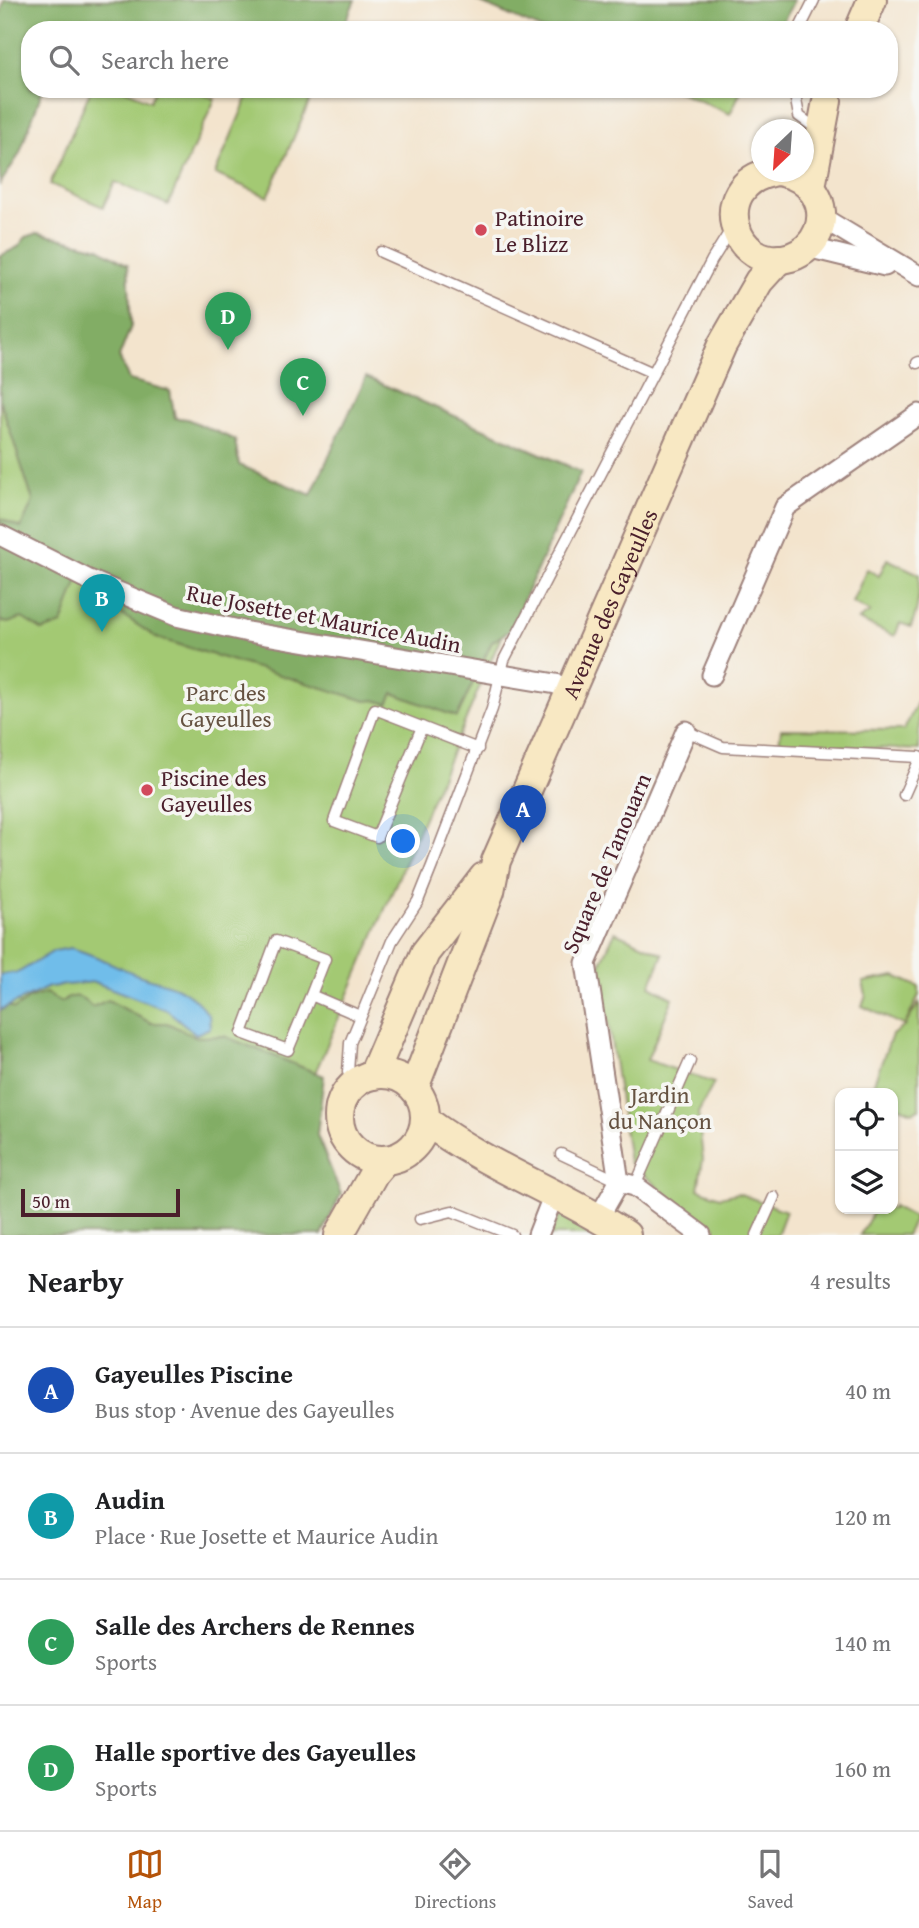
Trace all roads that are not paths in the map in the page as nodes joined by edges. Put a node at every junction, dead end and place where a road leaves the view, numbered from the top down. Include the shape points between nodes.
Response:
1 (814, 0) edge
2 (872, 0) edge
3 (804, 21) edge
4 (863, 21) edge
5 (796, 98) edge
6 (827, 98) edge
7 (828, 98) edge
8 (801, 119) edge
9 (814, 119) edge
10 (751, 181) edge
11 (805, 182) edge
12 (811, 187) junction
13 (821, 217) junction
14 (738, 232) junction
15 (807, 247) junction
16 (381, 252) dead end
17 (779, 259) junction
18 (911, 272) edge
19 (722, 345) junction
20 (653, 373) junction
21 (919, 414) edge
22 (0, 535) edge
23 (712, 675) dead end
24 (500, 676) junction
25 (570, 690) junction
26 (422, 727) junction
27 (686, 731) joint
28 (478, 749) junction
29 (919, 759) edge
30 (904, 795) dead end
31 (496, 861) junction
32 (311, 995) junction
33 (360, 1016) junction
34 (690, 1060) dead end
35 (364, 1079) junction
36 (414, 1088) junction
37 (425, 1120) junction
38 (413, 1147) junction
39 (355, 1150) junction
40 (561, 1154) dead end
41 (385, 1160) junction
42 (508, 1171) junction
43 (627, 1184) junction
44 (554, 1194) junction
45 (774, 1197) dead end
46 (599, 1217) junction
47 (420, 1220) dead end
48 (332, 1235) edge
49 (339, 1235) edge
50 (512, 1235) edge
51 (538, 1235) edge
52 (626, 1235) edge
53 (701, 1235) edge
54 (757, 1235) edge

1 - 3 lane
2 - 4 street
5 - 8 lane
6 - 9 street
7 - 12 street
10 - 14 street, Avenue des Gayeulles via 734,208
11 - 12 street
12 - 13 street
13 - 15 street via 817,234
13 - 18 street
14 - 17 street via 758,254
14 - 19 street, Avenue des Gayeulles via 742,274
14 - 20 lane via 712,260
15 - 17 street, Avenue des Gayeulles
15 - 18 street
16 - 20 lane
17 - 19 street, Avenue des Gayeulles via 760,281
19 - 25 street, Avenue des Gayeulles
20 - 24 lane via 524,617
21 - 23 street via 786,507
22 - 24 street, Rue Josette et Maurice Audin via 176,617
24 - 25 street, Rue Josette et Maurice Audin
24 - 28 lane
25 - 31 street, Avenue des Gayeulles
26 - 26 lane via 375,709 334,821 377,837
26 - 28 lane
27 - 29 lane via 723,747
27 - 43 street, Square de Tanouarn via 586,963
28 - 33 lane via 418,901 392,941
29 - 30 lane
31 - 35 street, Avenue des Gayeulles via 425,953
31 - 36 street, Avenue des Gayeulles via 490,891
32 - 32 lane via 325,959 276,941 242,1032 288,1050
32 - 33 lane
33 - 35 lane via 350,1043 348,1072
34 - 43 lane
35 - 36 street via 396,1076
35 - 39 street, Avenue des Gayeulles via 343,1098 339,1116 342,1133
36 - 37 street via 423,1103
37 - 38 street
37 - 42 street
38 - 41 street
38 - 42 street
39 - 41 street
39 - 48 street
40 - 43 lane
41 - 49 street
42 - 44 street
43 - 46 street
43 - 53 street
44 - 46 street
44 - 51 street
45 - 54 lane
46 - 52 street
47 - 50 lane via 452,1212

